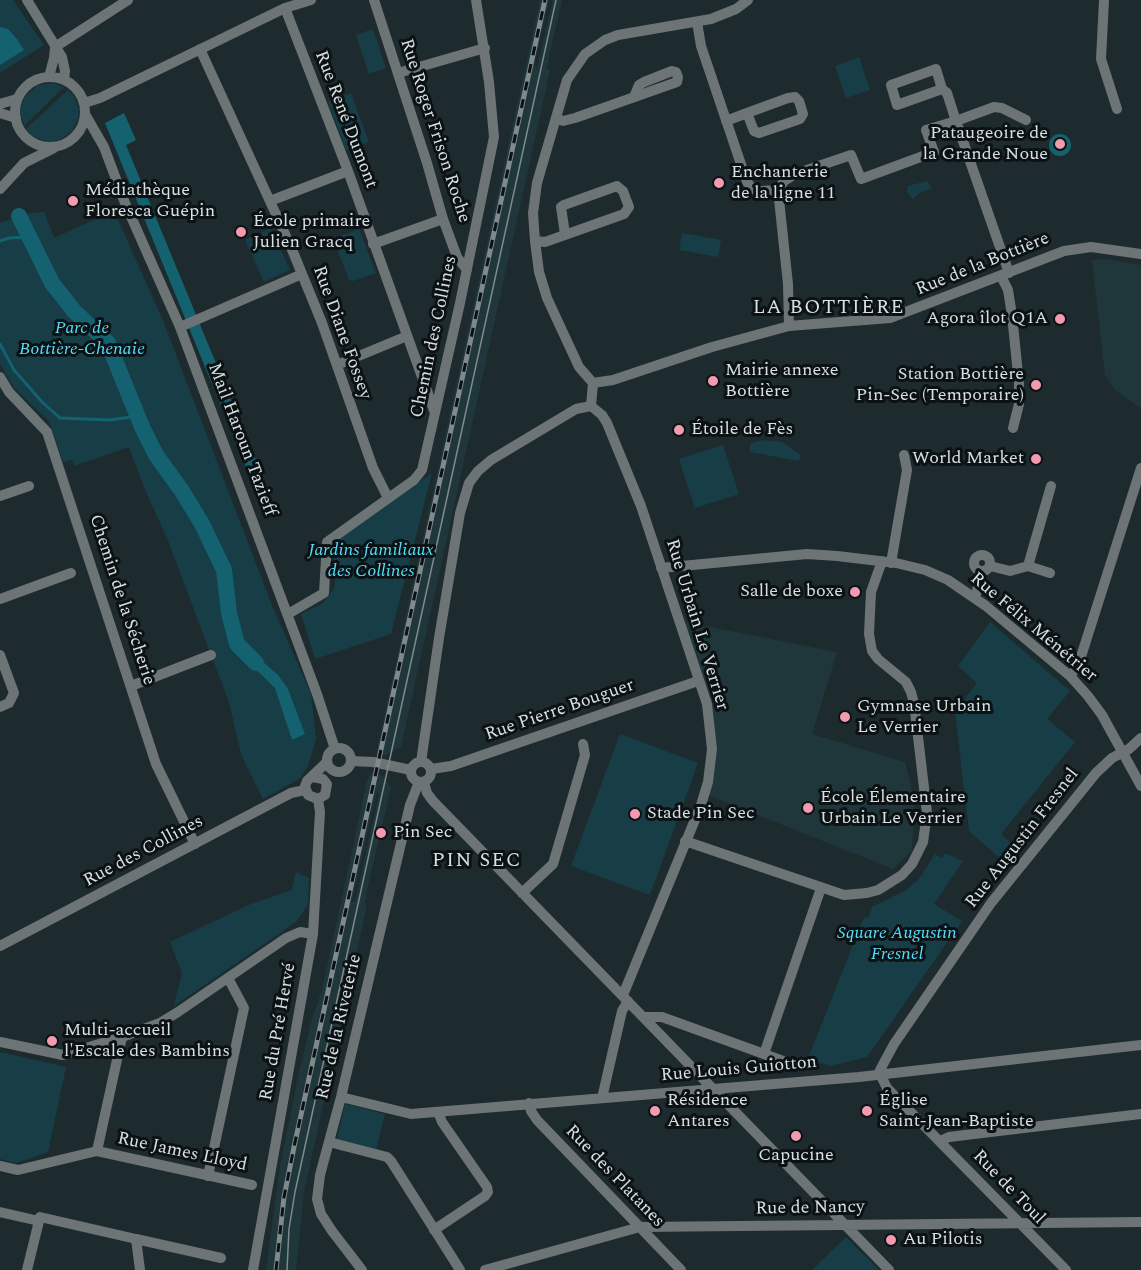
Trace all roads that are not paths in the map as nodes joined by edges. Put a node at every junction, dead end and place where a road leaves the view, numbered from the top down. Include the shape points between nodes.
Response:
1 (27, 0) edge
2 (128, 0) edge
3 (311, 0) edge
4 (374, 0) edge
5 (476, 0) edge
6 (748, 0) edge
7 (1104, 0) edge
8 (285, 8) junction
9 (697, 22) junction
10 (55, 47) junction
11 (484, 48) junction
12 (200, 49) junction
13 (398, 73) junction
14 (49, 78) junction
15 (64, 80) junction
16 (942, 89) junction
17 (634, 97) dead end
18 (17, 99) junction
19 (0, 104) edge
20 (85, 109) junction
21 (1117, 109) dead end
22 (747, 113) junction
23 (0, 114) edge
24 (16, 118) junction
25 (556, 118) junction
26 (1026, 120) dead end
27 (726, 121) junction
28 (956, 121) junction
29 (77, 134) junction
30 (30, 140) junction
31 (57, 146) junction
32 (104, 147) junction
33 (24, 163) junction
34 (348, 171) junction
35 (0, 189) edge
36 (778, 190) junction
37 (270, 201) junction
38 (443, 219) junction
39 (565, 234) junction
40 (535, 242) junction
41 (373, 244) junction
42 (1141, 254) edge
43 (467, 270) junction
44 (302, 274) junction
45 (1005, 274) junction
46 (885, 307) dead end
47 (890, 318) junction
48 (789, 326) junction
49 (180, 327) junction
50 (407, 336) junction
51 (337, 365) junction
52 (0, 377) edge
53 (593, 383) junction
54 (591, 406) junction
55 (435, 413) junction
56 (1013, 428) dead end
57 (904, 455) dead end
58 (1141, 468) edge
59 (29, 486) dead end
60 (1052, 486) dead end
61 (0, 495) edge
62 (388, 498) junction
63 (886, 562) junction
64 (1028, 566) junction
65 (662, 568) junction
66 (71, 573) dead end
67 (1050, 573) dead end
68 (975, 598) junction
69 (0, 599) edge
70 (288, 614) junction
71 (211, 655) dead end
72 (0, 656) edge
73 (1070, 676) junction
74 (698, 681) junction
75 (131, 686) junction
76 (0, 707) edge
77 (1141, 738) edge
78 (582, 744) dead end
79 (334, 749) junction
80 (1123, 753) junction
81 (351, 761) junction
82 (421, 762) junction
83 (326, 763) junction
84 (411, 770) junction
85 (431, 770) junction
86 (339, 773) junction
87 (313, 777) junction
88 (422, 782) junction
89 (1141, 786) edge
90 (327, 788) junction
91 (305, 790) junction
92 (318, 799) junction
93 (685, 841) junction
94 (195, 844) junction
95 (821, 888) junction
96 (522, 893) junction
97 (313, 934) junction
98 (0, 946) edge
99 (228, 978) junction
100 (625, 998) junction
101 (644, 1017) junction
102 (122, 1037) junction
103 (0, 1042) edge
104 (1141, 1045) edge
105 (764, 1054) junction
106 (786, 1062) dead end
107 (880, 1074) junction
108 (714, 1089) junction
109 (341, 1097) junction
110 (602, 1098) junction
111 (529, 1103) junction
112 (438, 1112) junction
113 (1141, 1114) edge
114 (940, 1141) junction
115 (329, 1142) junction
116 (98, 1151) junction
117 (0, 1166) edge
118 (208, 1176) junction
119 (252, 1185) dead end
120 (0, 1212) edge
121 (39, 1221) junction
122 (1141, 1222) edge
123 (1019, 1224) junction
124 (844, 1225) junction
125 (640, 1227) junction
126 (434, 1230) junction
127 (136, 1239) junction
128 (221, 1258) dead end
129 (27, 1270) edge
130 (140, 1270) edge
131 (253, 1270) edge
132 (361, 1270) edge
133 (460, 1270) edge
134 (485, 1270) edge
135 (680, 1270) edge
136 (889, 1270) edge
137 (1066, 1270) edge

1 - 10 street
2 - 10 street
3 - 8 street
4 - 13 street, Rue Roger Frison Roche
5 - 11 street, Chemin des Collines
6 - 9 street via 736,9
7 - 21 street via 1101,58
8 - 12 street
8 - 34 street, Rue René Dumont
9 - 25 street via 618,35 591,49 567,80
9 - 27 street via 700,46
10 - 14 street
10 - 15 street via 64,62
11 - 13 street
11 - 43 street, Chemin des Collines via 494,137
12 - 20 street
12 - 37 street, Rue Diane Fossey
13 - 38 street, Rue Roger Frison Roche
14 - 15 street
14 - 18 street via 30,83
15 - 20 street via 77,90
16 - 16 street via 936,69 891,85 897,105
16 - 28 street
17 - 25 street via 575,118
18 - 19 street
18 - 24 street
20 - 29 street
20 - 32 street, Mail Haroun Tazieff
22 - 22 street via 754,131 759,133 800,119 803,114 795,97
22 - 27 street
23 - 24 street
24 - 30 street
25 - 40 street via 537,183
26 - 28 street via 994,107
27 - 36 street via 747,182 760,191
28 - 36 street via 926,130 934,152 861,178 851,154 795,174
28 - 45 street
29 - 31 street
29 - 32 street
30 - 31 street
30 - 33 street
31 - 33 street
32 - 49 street, Mail Haroun Tazieff
33 - 35 street
34 - 37 street
34 - 41 street, Rue René Dumont
36 - 48 street
37 - 44 street, Rue Diane Fossey
38 - 41 street
38 - 43 street, Rue Roger Frison Roche via 457,257
39 - 39 street via 624,214 629,207 623,191 617,186 561,207
39 - 40 street
40 - 53 street via 547,298 579,367
41 - 50 street, Rue René Dumont
42 - 45 street, Rue de la Bottière via 1101,247 1077,248
43 - 55 street, Chemin des Collines
44 - 49 street
44 - 51 street, Rue Diane Fossey
45 - 47 street, Rue de la Bottière
45 - 56 street via 1019,384
46 - 47 street
47 - 48 street, Rue de la Bottière
48 - 53 street, Rue de la Bottière
49 - 70 street, Mail Haroun Tazieff
50 - 51 street
50 - 55 street, Rue René Dumont
51 - 62 street, Rue Diane Fossey
52 - 75 street, Chemin de la Sécherie via 47,432
53 - 54 street
54 - 65 street, Rue Urbain Le Verrier via 608,423
54 - 82 street via 576,408 491,460 469,483 460,513
55 - 62 street, Chemin des Collines via 422,470
57 - 63 street via 907,470
58 - 73 street via 1078,666
59 - 61 street
60 - 64 street
62 - 70 street, Chemin des Collines via 327,542 324,593
63 - 65 street, Rue Félix Ménétrier via 807,554
63 - 68 street, Rue Félix Ménétrier via 937,575
63 - 95 street via 871,592 869,634 872,651 906,682 911,692 927,825 920,851 893,882 878,890 844,895
64 - 67 street
64 - 68 street via 1010,571 986,568
65 - 74 street, Rue Urbain Le Verrier
66 - 69 street
68 - 73 street, Rue Félix Ménétrier
70 - 79 street, Mail Haroun Tazieff
71 - 75 street
72 - 76 street via 14,693 9,703
73 - 80 street, Rue Félix Ménétrier via 1102,715
74 - 85 street, Rue Pierre Bouguer
74 - 93 street, Rue Urbain Le Verrier via 707,704 711,764 701,804
75 - 94 street, Chemin de la Sécherie via 156,764
77 - 80 street, Rue Augustin Fresnel
78 - 96 street via 585,755 553,864
79 - 81 street via 346,750
79 - 83 street via 327,755
80 - 89 street, Rue Félix Ménétrier
80 - 107 street, Rue Augustin Fresnel via 1096,773 991,903 894,1044
81 - 84 street
81 - 86 street
82 - 84 street
82 - 85 street
83 - 86 street
83 - 87 street
84 - 88 street via 412,778
85 - 88 street via 431,776
86 - 90 street
87 - 90 street via 323,779
87 - 91 street
88 - 96 street via 433,801
88 - 109 street, Rue de la Riveterie via 408,812
90 - 92 street
91 - 92 street
91 - 94 street, Rue des Collines via 291,793
92 - 97 street, Rue du Pré Hervé
93 - 95 street
93 - 100 street, Rue Urbain Le Verrier
94 - 98 street, Rue des Collines
95 - 105 street
96 - 100 street
97 - 99 street via 300,932 286,938
97 - 131 street, Rue du Pré Hervé
99 - 102 street via 170,1017
99 - 118 street via 244,1008
100 - 101 street
100 - 110 street, Rue Urbain Le Verrier
101 - 105 street via 662,1017
101 - 108 street
102 - 103 street via 67,1055
102 - 116 street
104 - 107 street, Rue Louis Guiotton
105 - 106 street
107 - 108 street, Rue Louis Guiotton
107 - 114 street, Rue de Toul via 887,1088
108 - 110 street, Rue Louis Guiotton
108 - 124 street
109 - 112 street, Rue Louis Guiotton via 411,1114
109 - 115 street, Rue de la Riveterie
110 - 111 street, Rue Louis Guiotton
111 - 112 street, Rue Louis Guiotton
111 - 125 street, Rue des Platanes via 537,1120
112 - 126 street via 488,1191
113 - 114 street
114 - 123 street, Rue de Toul
115 - 126 street via 387,1157
115 - 132 street, Rue de la Riveterie via 317,1199 321,1214
116 - 117 street, Rue James Lloyd via 18,1170
116 - 118 street, Rue James Lloyd
118 - 119 street, Rue James Lloyd
120 - 121 street
121 - 127 street via 40,1217
121 - 129 street
122 - 123 street, Rue de Nancy
123 - 124 street, Rue de Nancy
123 - 137 street, Rue de Toul
124 - 125 street, Rue de Nancy
124 - 136 street
125 - 134 street, Rue de Nancy
125 - 135 street, Rue des Platanes
126 - 133 street
127 - 128 street
127 - 130 street

